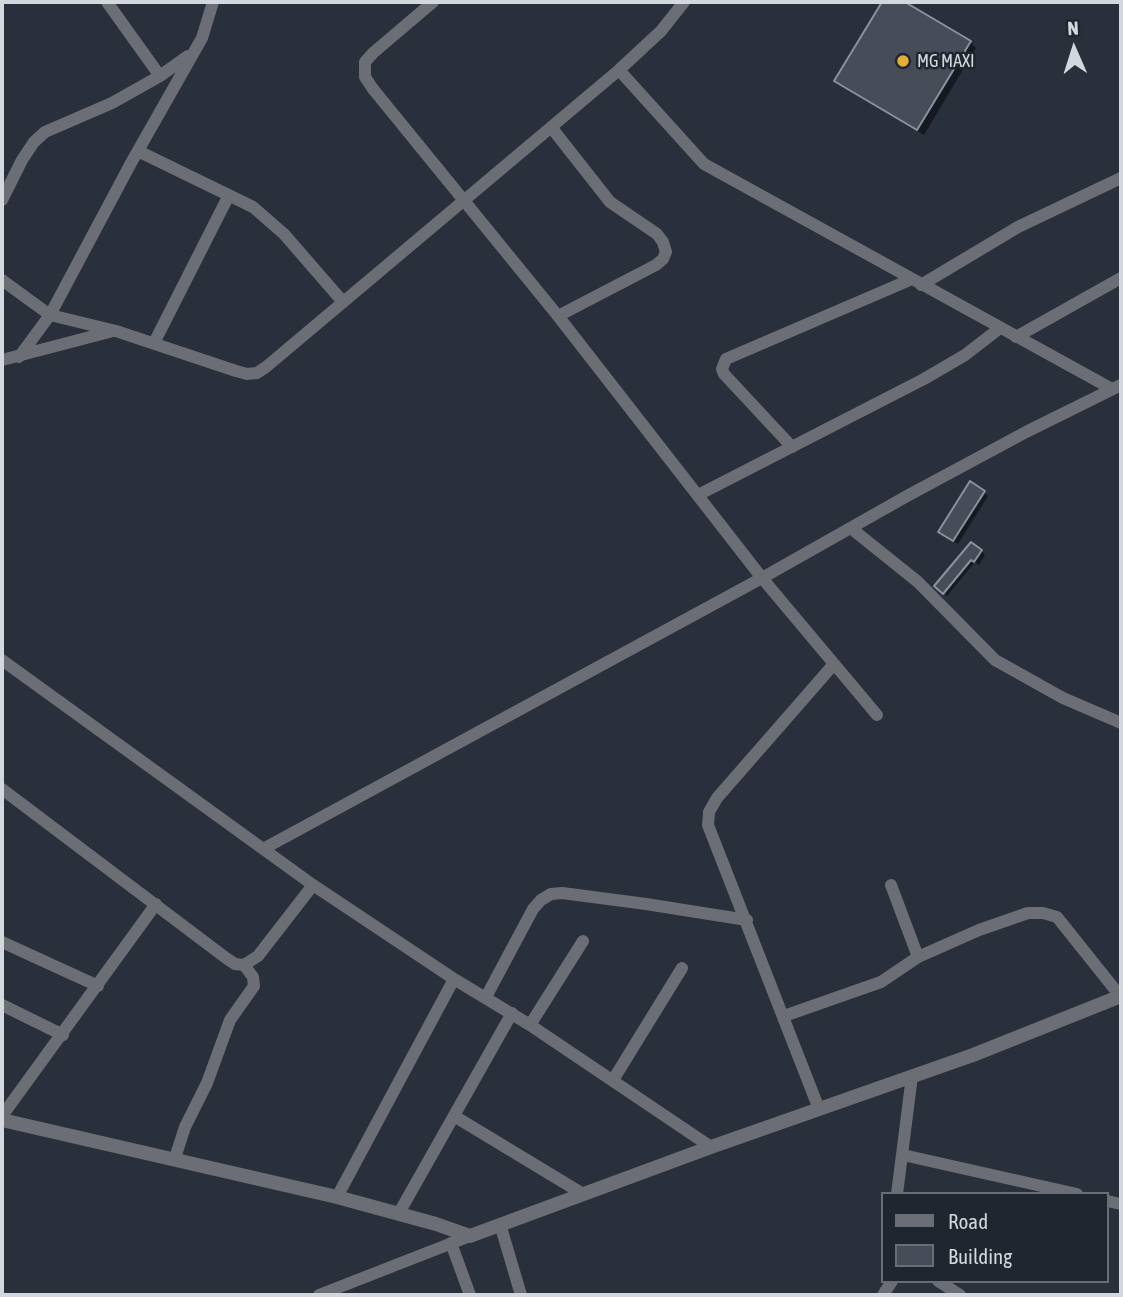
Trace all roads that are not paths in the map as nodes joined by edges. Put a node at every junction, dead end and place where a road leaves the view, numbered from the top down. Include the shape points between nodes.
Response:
1 (107, 2) edge
2 (213, 2) edge
3 (433, 2) edge
4 (684, 2) edge
5 (191, 53) junction
6 (619, 70) junction
7 (160, 76) junction
8 (551, 127) junction
9 (138, 151) junction
10 (1121, 178) edge
11 (229, 195) junction
12 (2, 200) edge
13 (463, 200) junction
14 (1121, 278) edge
15 (2, 280) edge
16 (916, 282) junction
17 (343, 302) junction
18 (50, 315) junction
19 (558, 316) junction
20 (1000, 328) junction
21 (116, 331) junction
22 (1016, 337) junction
23 (154, 343) junction
24 (19, 357) junction
25 (2, 360) edge
26 (1117, 387) edge
27 (792, 447) junction
28 (698, 495) junction
29 (852, 529) junction
30 (762, 578) junction
31 (2, 660) edge
32 (834, 664) junction
33 (877, 715) dead end
34 (1121, 723) edge
35 (2, 789) edge
36 (263, 849) junction
37 (313, 885) junction
38 (891, 885) dead end
39 (156, 904) junction
40 (747, 920) junction
41 (583, 941) dead end
42 (2, 942) edge
43 (918, 957) junction
44 (244, 965) junction
45 (682, 968) dead end
46 (454, 979) junction
47 (98, 986) junction
48 (1121, 996) edge
49 (486, 997) junction
50 (2, 1005) edge
51 (512, 1013) junction
52 (784, 1016) junction
53 (530, 1025) junction
54 (62, 1035) junction
55 (912, 1076) junction
56 (613, 1080) junction
57 (819, 1109) junction
58 (454, 1116) junction
59 (2, 1118) edge
60 (711, 1147) junction
61 (903, 1155) junction
62 (175, 1158) junction
63 (897, 1192) edge
64 (1068, 1192) edge
65 (583, 1194) junction
66 (337, 1197) junction
67 (399, 1213) junction
68 (500, 1224) junction
69 (470, 1236) junction
70 (451, 1242) junction
71 (941, 1283) edge
72 (319, 1295) edge
73 (470, 1295) edge
74 (521, 1295) edge
75 (960, 1295) edge

1 - 7 street
2 - 5 street via 202,38
3 - 13 street via 373,53 364,69 373,89
4 - 6 street
5 - 7 street
5 - 9 street
6 - 8 street
6 - 16 street via 704,164
7 - 12 street via 45,132 22,160
8 - 13 street
8 - 19 street via 610,202 657,234 666,252 656,265
9 - 11 street
9 - 18 street
10 - 16 street
11 - 17 street via 270,220
11 - 23 street
13 - 17 street
13 - 19 street
14 - 22 street
15 - 18 street
16 - 20 street
16 - 27 street via 726,359 724,374
17 - 23 street via 257,373 236,371
18 - 21 street
18 - 24 street
19 - 28 street
20 - 22 street
20 - 27 street via 924,379
21 - 23 street
21 - 24 street
22 - 26 street
24 - 25 street
26 - 29 street
27 - 28 street
28 - 30 street
29 - 30 street
29 - 34 street via 918,582 995,660 1063,698
30 - 32 street
30 - 36 street
31 - 36 street
32 - 33 street
32 - 40 street via 709,812 712,838
35 - 39 street
36 - 37 street
37 - 44 street via 258,956
37 - 46 street
38 - 43 street
39 - 44 street via 226,958
39 - 47 street
40 - 49 street via 551,894 533,909
40 - 52 street
41 - 53 street
42 - 47 street
43 - 48 street via 979,930 1028,913 1042,913 1057,917
43 - 52 street via 881,982
44 - 62 street via 254,986 230,1020
45 - 56 street
46 - 49 street
46 - 66 street
47 - 54 street
48 - 55 street
49 - 51 street
50 - 54 street
51 - 53 street
51 - 58 street
52 - 57 street
53 - 56 street
54 - 59 street
55 - 57 street
55 - 61 street
56 - 60 street
57 - 60 street
58 - 65 street
58 - 67 street
59 - 62 street
60 - 65 street
61 - 63 street
61 - 64 street
62 - 66 street
65 - 68 street
66 - 67 street
67 - 69 street
68 - 69 street
68 - 74 street
69 - 70 street
70 - 72 street
70 - 73 street
71 - 75 street

